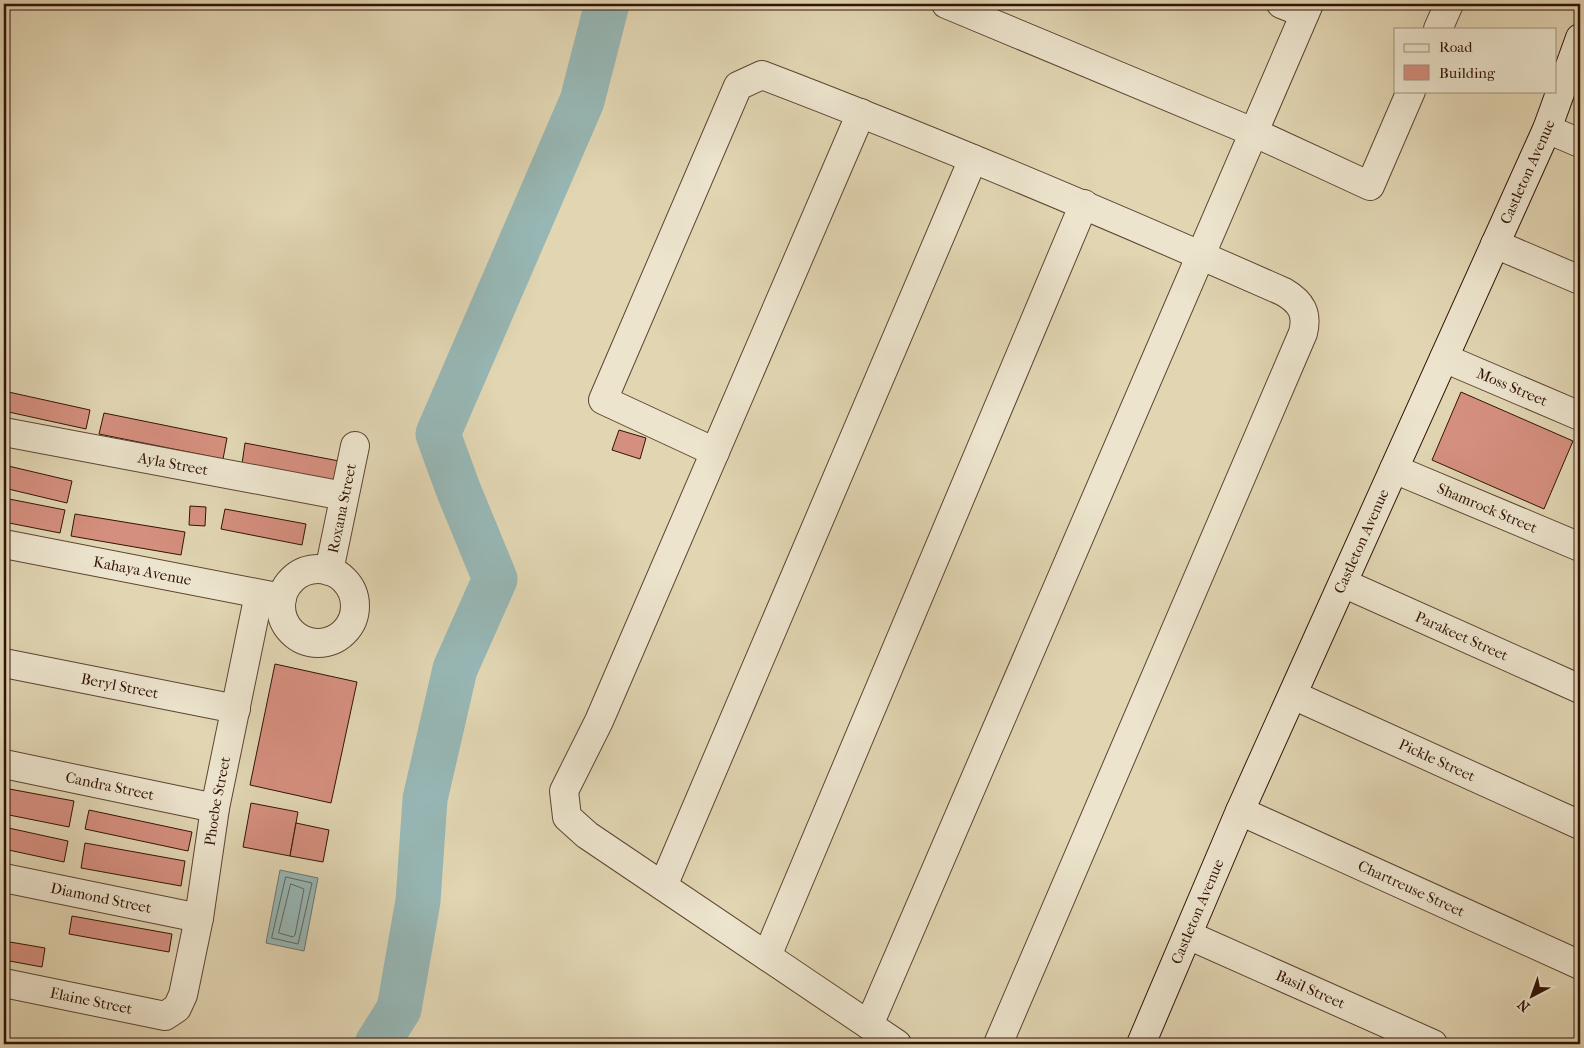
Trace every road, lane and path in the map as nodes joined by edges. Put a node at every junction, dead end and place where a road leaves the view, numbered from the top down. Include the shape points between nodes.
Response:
1 (946, 4) edge
2 (1449, 4) edge
3 (1298, 7) edge
4 (1438, 28) edge
5 (1580, 38) edge
6 (1411, 92) edge
7 (861, 113) junction
8 (1547, 129) junction
9 (1253, 132) junction
10 (1580, 143) edge
11 (973, 159) junction
12 (1084, 204) junction
13 (1495, 244) junction
14 (1200, 255) junction
15 (1580, 280) edge
16 (1444, 358) junction
17 (1580, 416) edge
18 (4, 432) edge
19 (355, 446) dead end
20 (715, 452) junction
21 (1394, 469) junction
22 (344, 496) junction
23 (4, 544) edge
24 (1580, 548) edge
25 (329, 571) junction
26 (1343, 583) junction
27 (271, 596) junction
28 (4, 663) edge
29 (1580, 689) edge
30 (1293, 695) junction
31 (236, 709) junction
32 (4, 764) edge
33 (215, 808) junction
34 (1240, 811) junction
35 (1580, 825) edge
36 (4, 878) edge
37 (663, 886) junction
38 (199, 918) junction
39 (1188, 935) junction
40 (767, 956) junction
41 (1580, 965) edge
42 (4, 983) edge
43 (177, 1008) joint
44 (869, 1025) junction
45 (1145, 1043) edge
46 (897, 1044) edge
47 (998, 1044) edge
48 (1433, 1044) edge

1 - 9 street
2 - 4 street
3 - 9 street
5 - 8 street, Castleton Avenue
6 - 9 street via 1370,186
7 - 11 street
7 - 20 street
7 - 20 street via 762,75 738,86 734,95 603,400
8 - 10 street
8 - 13 street, Castleton Avenue
9 - 14 street
11 - 12 street
11 - 37 street
12 - 14 street
12 - 40 street
13 - 15 street
13 - 16 street, Castleton Avenue
14 - 44 street
14 - 47 street via 1295,298 1306,319 1303,333
16 - 17 street, Moss Street
16 - 21 street, Castleton Avenue
18 - 22 street, Ayla Street
19 - 22 street, Roxana Street
20 - 37 street via 599,722 564,791 567,818
21 - 24 street, Shamrock Street
21 - 26 street, Castleton Avenue
22 - 25 street, Roxana Street
23 - 27 street, Kahaya Avenue
25 - 27 street via 305,572
25 - 27 street via 348,583 356,605 350,627 337,638 321,644 299,638 284,621
26 - 29 street, Parakeet Street
26 - 30 street, Castleton Avenue
27 - 31 street, Phoebe Street
28 - 31 street, Beryl Street
30 - 34 street, Castleton Avenue
30 - 35 street, Pickle Street
31 - 33 street, Phoebe Street
32 - 33 street, Candra Street
33 - 38 street, Phoebe Street
34 - 39 street, Castleton Avenue
34 - 41 street, Chartreuse Street
36 - 38 street, Diamond Street
37 - 40 street
38 - 43 street, Phoebe Street via 183,995
39 - 45 street, Castleton Avenue
39 - 48 street, Basil Street
40 - 44 street
42 - 43 street, Elaine Street via 165,1016
44 - 46 street

